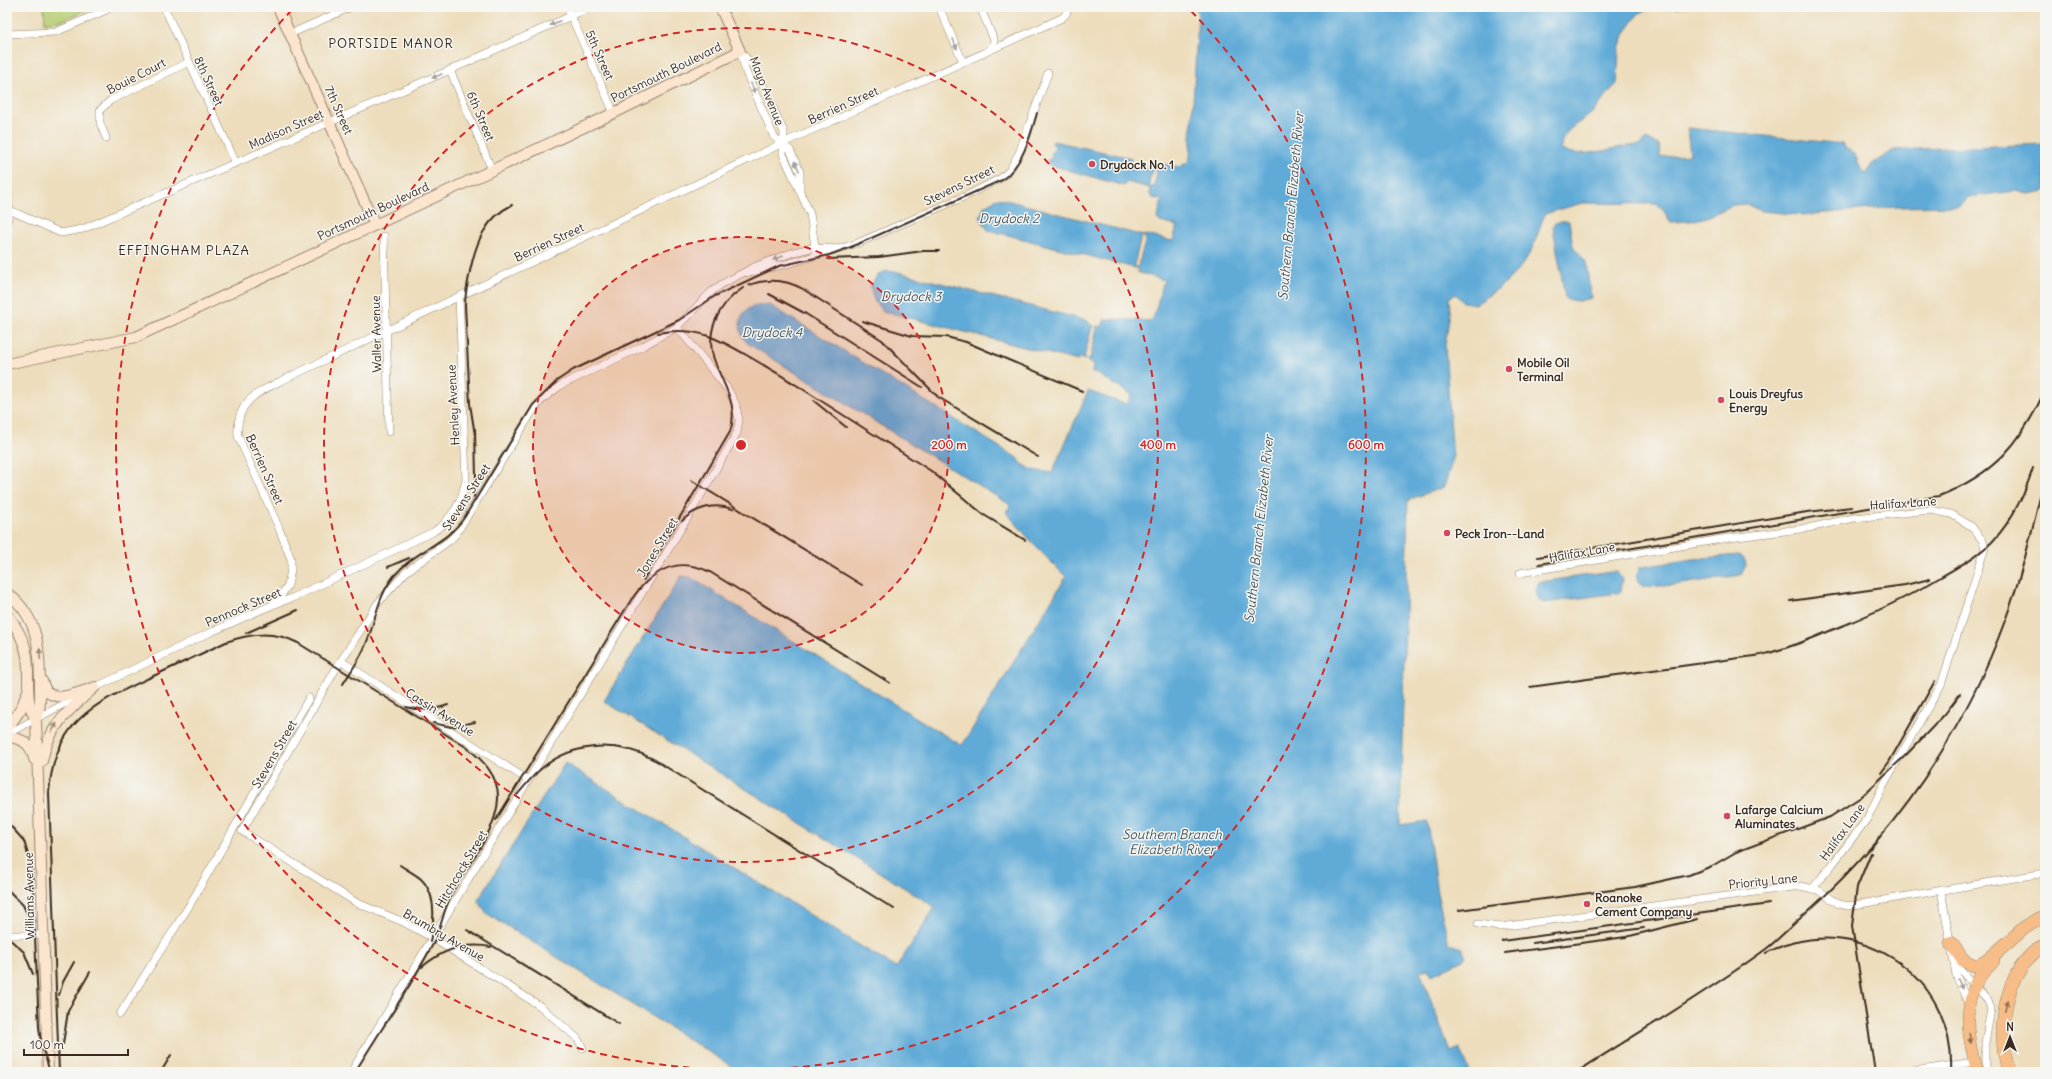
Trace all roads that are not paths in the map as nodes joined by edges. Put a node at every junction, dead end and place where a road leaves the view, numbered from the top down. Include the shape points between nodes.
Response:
1 (113, 7) edge
2 (164, 7) edge
3 (278, 7) edge
4 (351, 7) edge
5 (567, 7) edge
6 (591, 7) edge
7 (720, 7) edge
8 (939, 7) edge
9 (980, 7) edge
10 (1068, 10) edge
11 (571, 16) junction
12 (7, 34) edge
13 (290, 34) junction
14 (989, 50) junction
15 (740, 51) junction
16 (188, 62) junction
17 (963, 62) junction
18 (450, 70) junction
19 (1048, 73) dead end
20 (614, 113) junction
21 (330, 122) junction
22 (106, 138) dead end
23 (783, 143) junction
24 (7, 158) edge
25 (236, 163) junction
26 (492, 170) junction
27 (8, 210) edge
28 (375, 224) junction
29 (7, 225) edge
30 (384, 236) dead end
31 (816, 248) junction
32 (841, 249) junction
33 (817, 256) junction
34 (740, 275) junction
35 (459, 297) junction
36 (677, 327) junction
37 (387, 331) junction
38 (7, 364) edge
39 (389, 432) dead end
40 (455, 510) joint
41 (1520, 574) dead end
42 (7, 593) edge
43 (270, 606) junction
44 (7, 613) edge
45 (341, 661) junction
46 (41, 671) junction
47 (95, 687) junction
48 (28, 688) junction
49 (309, 698) dead end
50 (36, 720) junction
51 (7, 728) edge
52 (7, 734) edge
53 (7, 737) edge
54 (39, 779) junction
55 (528, 780) junction
56 (242, 831) joint
57 (2045, 873) edge
58 (1812, 889) junction
59 (1941, 890) junction
60 (2042, 916) edge
61 (1478, 924) dead end
62 (7, 935) edge
63 (43, 935) junction
64 (434, 938) junction
65 (1951, 943) junction
66 (2045, 944) edge
67 (1955, 964) junction
68 (1974, 987) junction
69 (1968, 1003) junction
70 (120, 1014) dead end
71 (583, 1048) dead end
72 (1976, 1067) edge
73 (48, 1072) edge
74 (352, 1072) edge
75 (1907, 1072) edge
76 (1988, 1072) edge
77 (2009, 1072) edge

1 - 12 street via 56,32
2 - 16 street, 8th Street
3 - 13 street, 7th Street
4 - 13 street
5 - 11 street, 5th Street
6 - 11 street, Madison Street
7 - 15 street
8 -> 17 street
9 - 14 street via 993,38 993,45
10 - 14 street, Berrien Street via 1062,18
11 -> 18 street, Madison Street
11 - 20 street, 5th Street
13 - 21 street, 7th Street
14 - 17 street, Berrien Street
15 - 20 street, Portsmouth Boulevard
15 -> 23 street, Mayo Avenue via 746,72 774,137
15 - 23 street, Mayo Avenue via 759,76 784,132
16 - 22 street, Bouie Court via 111,100 100,110 100,123
16 - 25 street, 8th Street
17 - 23 street, Berrien Street
18 -> 21 street, Madison Street
18 - 26 street, 6th Street
19 - 32 street, Stevens Street via 1019,153 1007,173 968,195
20 - 26 street, Portsmouth Boulevard
21 - 25 street, Madison Street
21 - 28 street, 7th Street
23 - 31 street, Mayo Avenue via 790,150 800,172 800,192 810,214
23 - 35 street, Berrien Street
24 - 27 street
25 - 27 street, Madison Street via 83,229 61,233
26 - 28 street, Portsmouth Boulevard
27 - 29 street
28 - 38 street, Portsmouth Boulevard via 136,337
30 - 37 street, Waller Avenue
31 - 32 street, Stevens Street
31 - 33 street, Mayo Avenue
31 -> 34 street, Stevens Street via 794,252
32 - 33 street, Stevens Street
33 - 34 street, Stevens Street
34 - 36 street, Stevens Street via 715,288
35 - 37 street, Berrien Street
35 - 40 street, Henley Avenue via 467,476
36 - 45 street, Stevens Street via 561,385 543,399 534,409 456,534 395,583 378,603
36 - 55 street, Jones Street via 721,379 732,397 739,415 737,433
37 - 39 street, Waller Avenue
37 - 43 street, Berrien Street via 257,393 247,401 240,413 237,425 239,441 291,559 288,585 278,600
40 - 43 street, Pennock Street via 443,525 433,532
41 - 58 street, Halifax Lane via 1865,517 1940,511 1951,514 1971,526 1985,548 1941,685 1884,784 1867,819
46 -> 42 street, Williams Avenue via 35,628 19,603
43 - 47 street, Pennock Street
44 - 48 street, Williams Avenue via 19,630 24,644 28,661
45 - 55 street, Cassin Avenue
45 - 56 street, Stevens Street
46 - 47 street via 44,689 55,696 66,697
46 - 50 street, Williams Avenue via 40,709
47 - 50 street, Pennock Street
54 -> 47 street via 45,746 54,726
48 - 50 street, Williams Avenue via 30,710
48 - 51 street via 24,701
49 - 70 street, Stevens Street via 189,906
50 - 52 street, Pennock Street
50 - 54 street, Williams Avenue
53 - 54 street via 21,739 29,746
54 - 63 street, Williams Avenue
55 - 64 street, Hitchcock Street
56 - 64 street, Brumbry Avenue via 357,903
57 - 59 street, Priority Lane
58 - 59 street, Priority Lane via 1839,904 1848,906
58 - 61 street, Priority Lane via 1800,886 1785,887 1500,927
59 - 65 street
60 - 65 highway via 1980,965 1963,960
60 - 68 highway via 1992,962
62 - 63 street
63 - 73 street, Williams Avenue
64 - 71 street, Brumbry Avenue via 540,1006 577,1038
64 - 74 street, Hitchcock Street
65 - 67 street
77 -> 66 highway via 2003,1043 2007,1000 2023,966 2037,949
67 - 68 street
67 -> 69 street via 1956,975
68 - 69 main road
68 - 76 street via 1988,1001 1991,1009 1985,1043 1985,1063
69 -> 72 main road via 1967,1021
72 - 75 street

